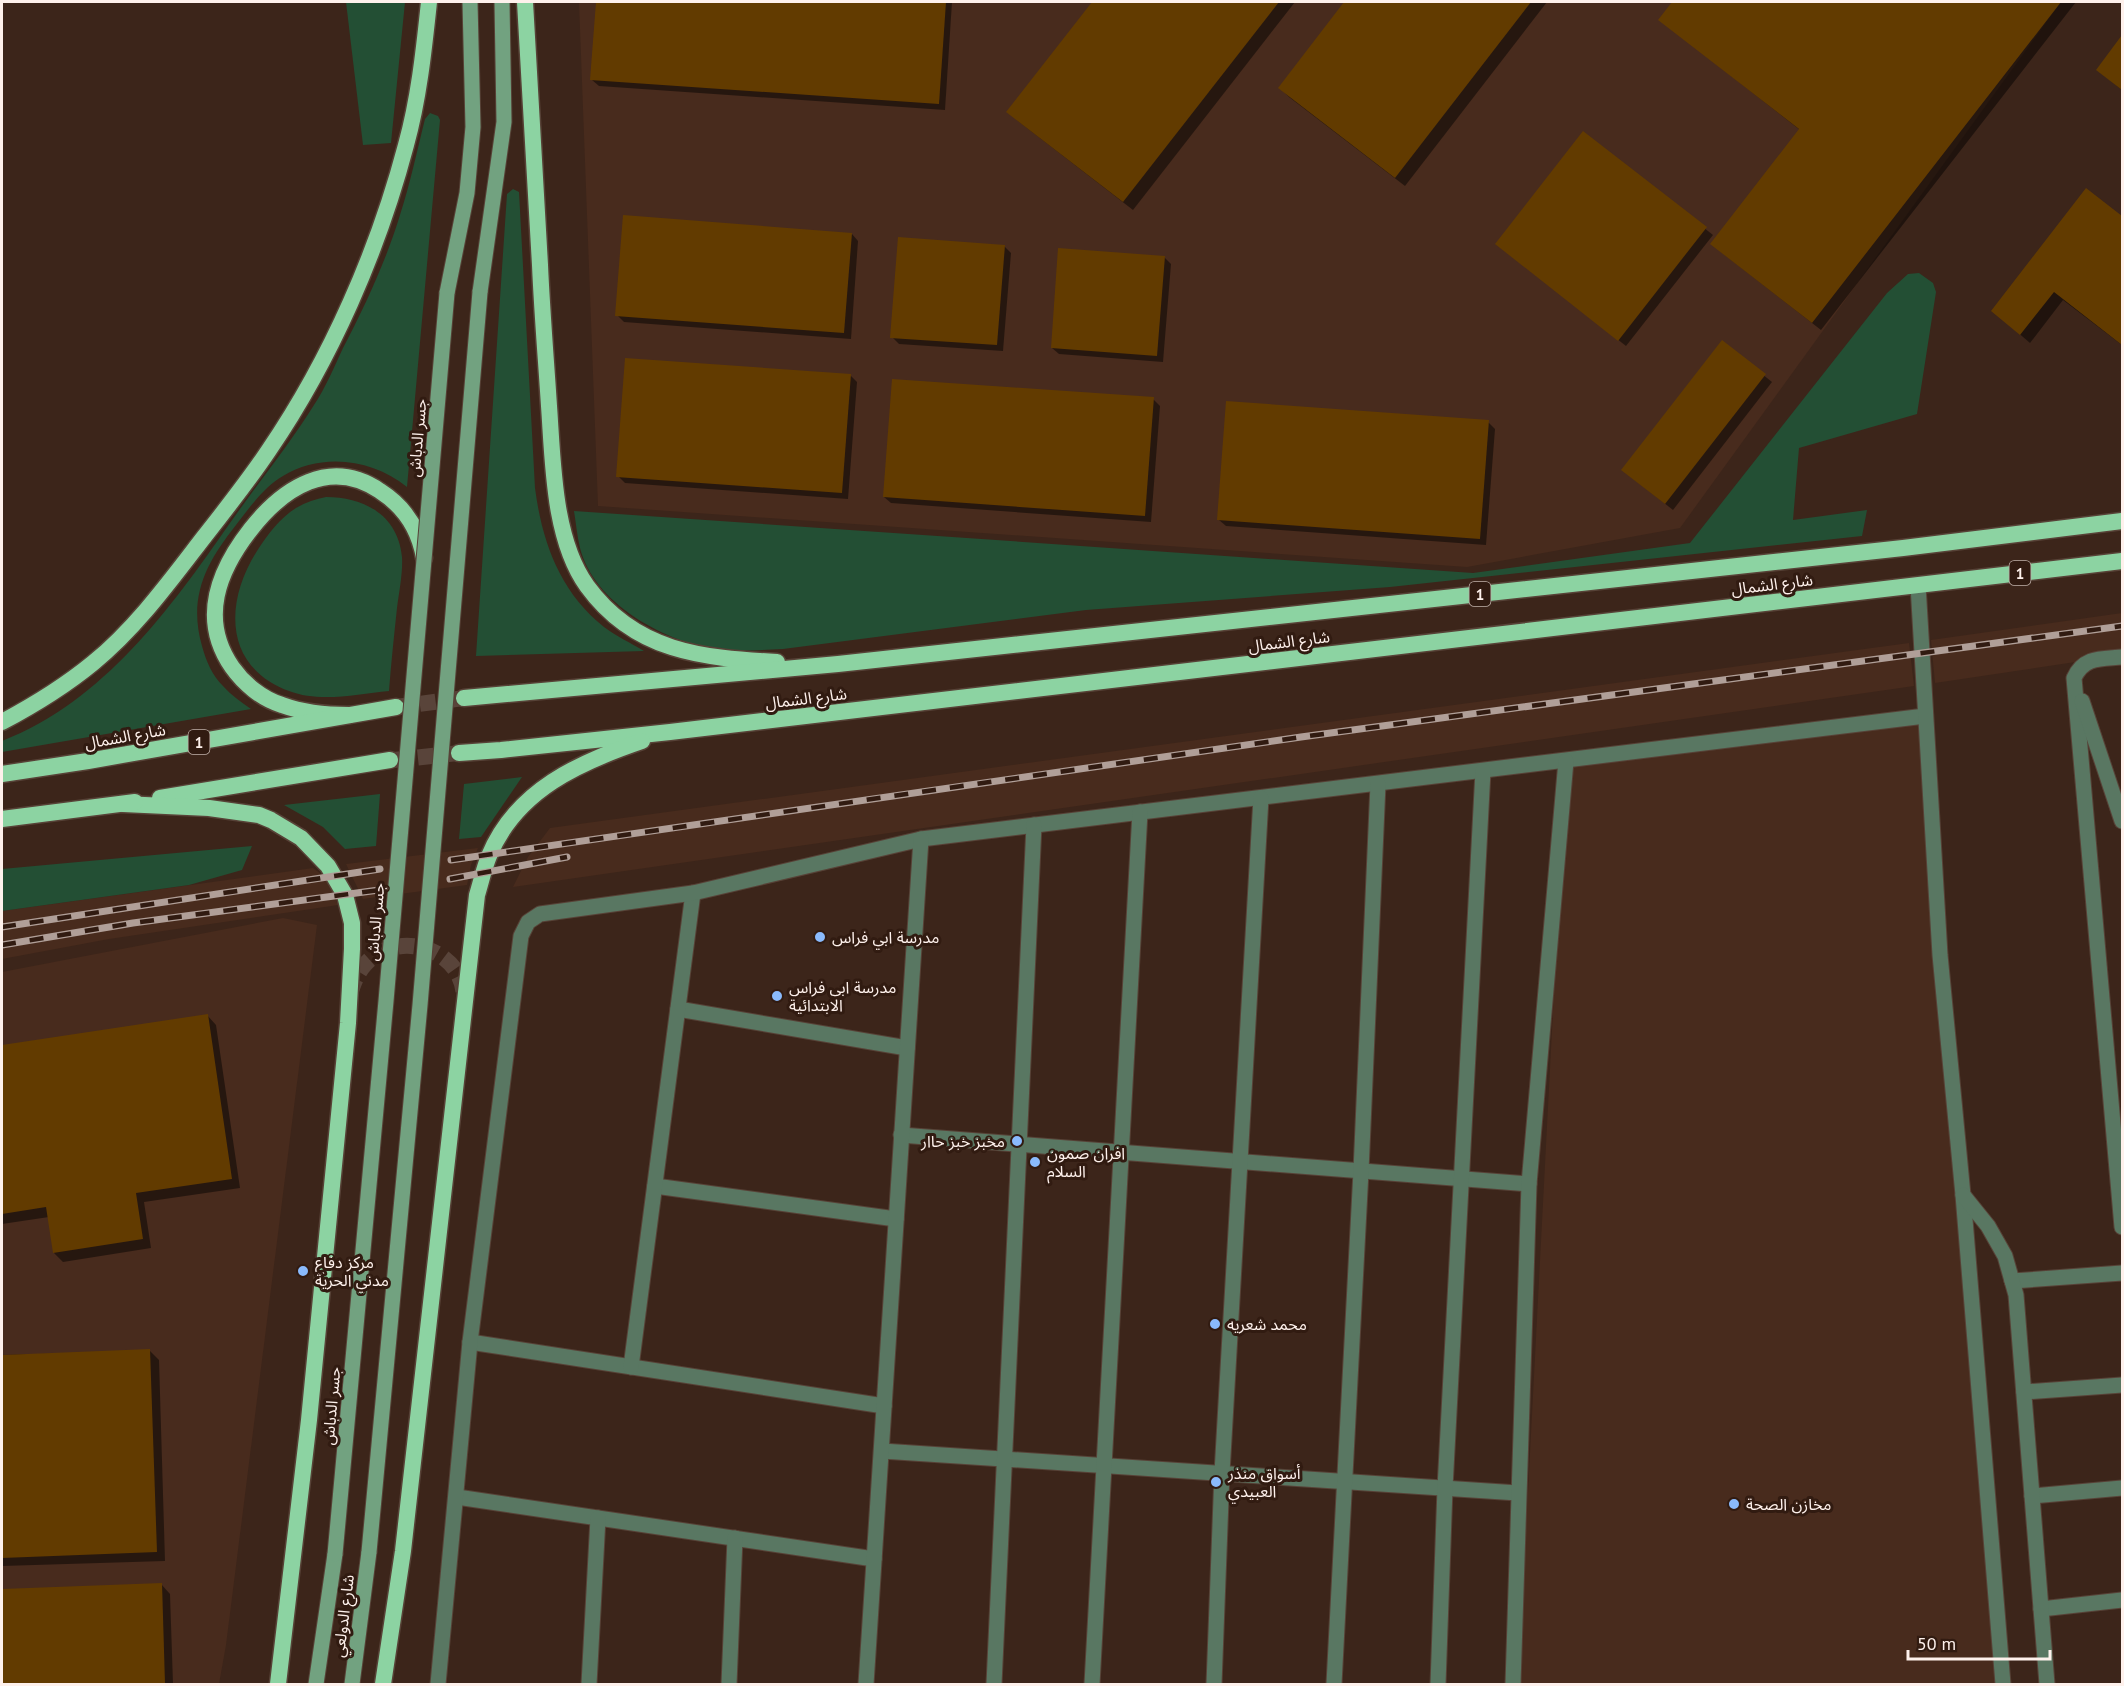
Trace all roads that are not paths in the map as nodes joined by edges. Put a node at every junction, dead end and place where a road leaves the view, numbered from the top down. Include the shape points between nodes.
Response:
1 (429, 2) edge
2 (470, 2) edge
3 (502, 2) edge
4 (525, 2) edge
5 (2122, 521) edge
6 (424, 561) junction
7 (2122, 561) edge
8 (1918, 585) junction
9 (2122, 657) edge
10 (838, 664) junction
11 (2074, 678) junction
12 (464, 698) tunnel mouth
13 (396, 707) tunnel mouth
14 (349, 715) junction
15 (1925, 716) junction
16 (2, 722) edge
17 (670, 732) junction
18 (459, 753) tunnel mouth
19 (390, 760) tunnel mouth
20 (1566, 761) junction
21 (1483, 771) junction
22 (2, 774) edge
23 (1378, 784) junction
24 (1261, 798) junction
25 (123, 804) junction
26 (1140, 812) junction
27 (2, 819) edge
28 (2122, 821) edge
29 (1034, 825) junction
30 (921, 839) junction
31 (693, 893) junction
32 (678, 1009) junction
33 (907, 1048) junction
34 (902, 1135) junction
35 (1019, 1144) junction
36 (1121, 1152) junction
37 (1241, 1162) junction
38 (1361, 1171) junction
39 (1463, 1179) junction
40 (1529, 1184) junction
41 (655, 1186) junction
42 (1963, 1195) junction
43 (896, 1219) junction
44 (2122, 1227) edge
45 (2122, 1273) edge
46 (2012, 1281) junction
47 (470, 1342) junction
48 (631, 1367) junction
49 (2122, 1385) edge
50 (2024, 1392) junction
51 (884, 1406) junction
52 (882, 1451) junction
53 (1005, 1459) junction
54 (1104, 1466) junction
55 (1222, 1473) junction
56 (1346, 1481) junction
57 (1445, 1488) junction
58 (2122, 1488) edge
59 (1518, 1492) junction
60 (2032, 1496) junction
61 (457, 1497) junction
62 (598, 1518) junction
63 (735, 1538) junction
64 (335, 1554) joint
65 (874, 1559) junction
66 (2122, 1600) edge
67 (2041, 1609) junction
68 (278, 1684) edge
69 (316, 1684) edge
70 (352, 1684) edge
71 (383, 1684) edge
72 (438, 1684) edge
73 (588, 1684) edge
74 (729, 1684) edge
75 (866, 1684) edge
76 (994, 1684) edge
77 (1092, 1684) edge
78 (1214, 1684) edge
79 (1334, 1684) edge
80 (1438, 1684) edge
81 (1513, 1684) edge
82 (2003, 1684) edge
83 (2047, 1684) edge

1 - 16 highway via 417,98 406,145 363,272 304,393 270,450 232,501 122,636 94,663
2 - 6 main road, جسر الدباش, bridge via 472,127 467,193 447,293
3 - 70 main road, شارع الدولعي, bridge via 504,122 480,292 420,1005 369,1552
4 - 10 highway via 554,474 566,546 574,565 587,587 613,614 668,647 709,657
5 - 10 highway, شارع الشمال / 1
6 - 14 highway, bridge via 412,522 401,508 378,489 339,478 308,481 279,498 245,536 224,572 215,606 216,632 238,676 280,705 324,715
6 - 64 main road, جسر الدباش, bridge
7 - 8 highway, شارع الشمال / 1
8 - 15 street
8 - 17 highway, شارع الشمال / 1
9 - 11 street via 2090,660
10 - 12 highway, شارع الشمال / 1
11 - 28 street
11 - 44 street
13 - 14 highway, شارع الشمال / 1
14 - 22 highway, شارع الشمال / 1
15 - 20 street
15 - 42 street via 1940,955
17 - 18 highway, شارع الشمال / 1
17 - 71 highway via 590,760 544,786 505,829 490,854 477,895 405,1540
19 - 25 highway
20 - 21 street
20 - 40 street
21 - 23 street
21 - 39 street
23 - 24 street
23 - 38 street
24 - 26 street
24 - 37 street
25 - 27 highway
25 - 68 highway via 209,808 271,820 301,838 328,866 345,895 352,922 347,1035
26 - 29 street
26 - 36 street
29 - 30 street
29 - 35 street
30 - 31 street
30 - 33 street
31 - 32 street
31 - 47 street via 540,914 528,922 521,936
32 - 33 street
32 - 41 street
33 - 34 street
34 - 35 street
34 - 43 street
35 - 36 street
35 - 53 street
36 - 37 street
36 - 54 street
37 - 38 street
37 - 55 street
38 - 39 street
38 - 56 street
39 - 40 street
39 - 57 street
40 - 59 street
41 - 43 street
41 - 48 street
42 - 46 street via 1988,1226 2005,1256
42 - 82 street
43 - 51 street
45 - 46 street
46 - 50 street
47 - 48 street
47 - 61 street
48 - 51 street
49 - 50 street
50 - 60 street
51 - 52 street
52 - 53 street
52 - 65 street
53 - 54 street
53 - 76 street
54 - 55 street
54 - 77 street
55 - 56 street
55 - 78 street
56 - 57 street
56 - 79 street
57 - 59 street
57 - 80 street
58 - 60 street
59 - 81 street
60 - 67 street
61 - 62 street
61 - 72 street
62 - 63 street
62 - 73 street
63 - 65 street
63 - 74 street
64 - 69 main road, شارع الدولعي
65 - 75 street
66 - 67 street
67 - 83 street

